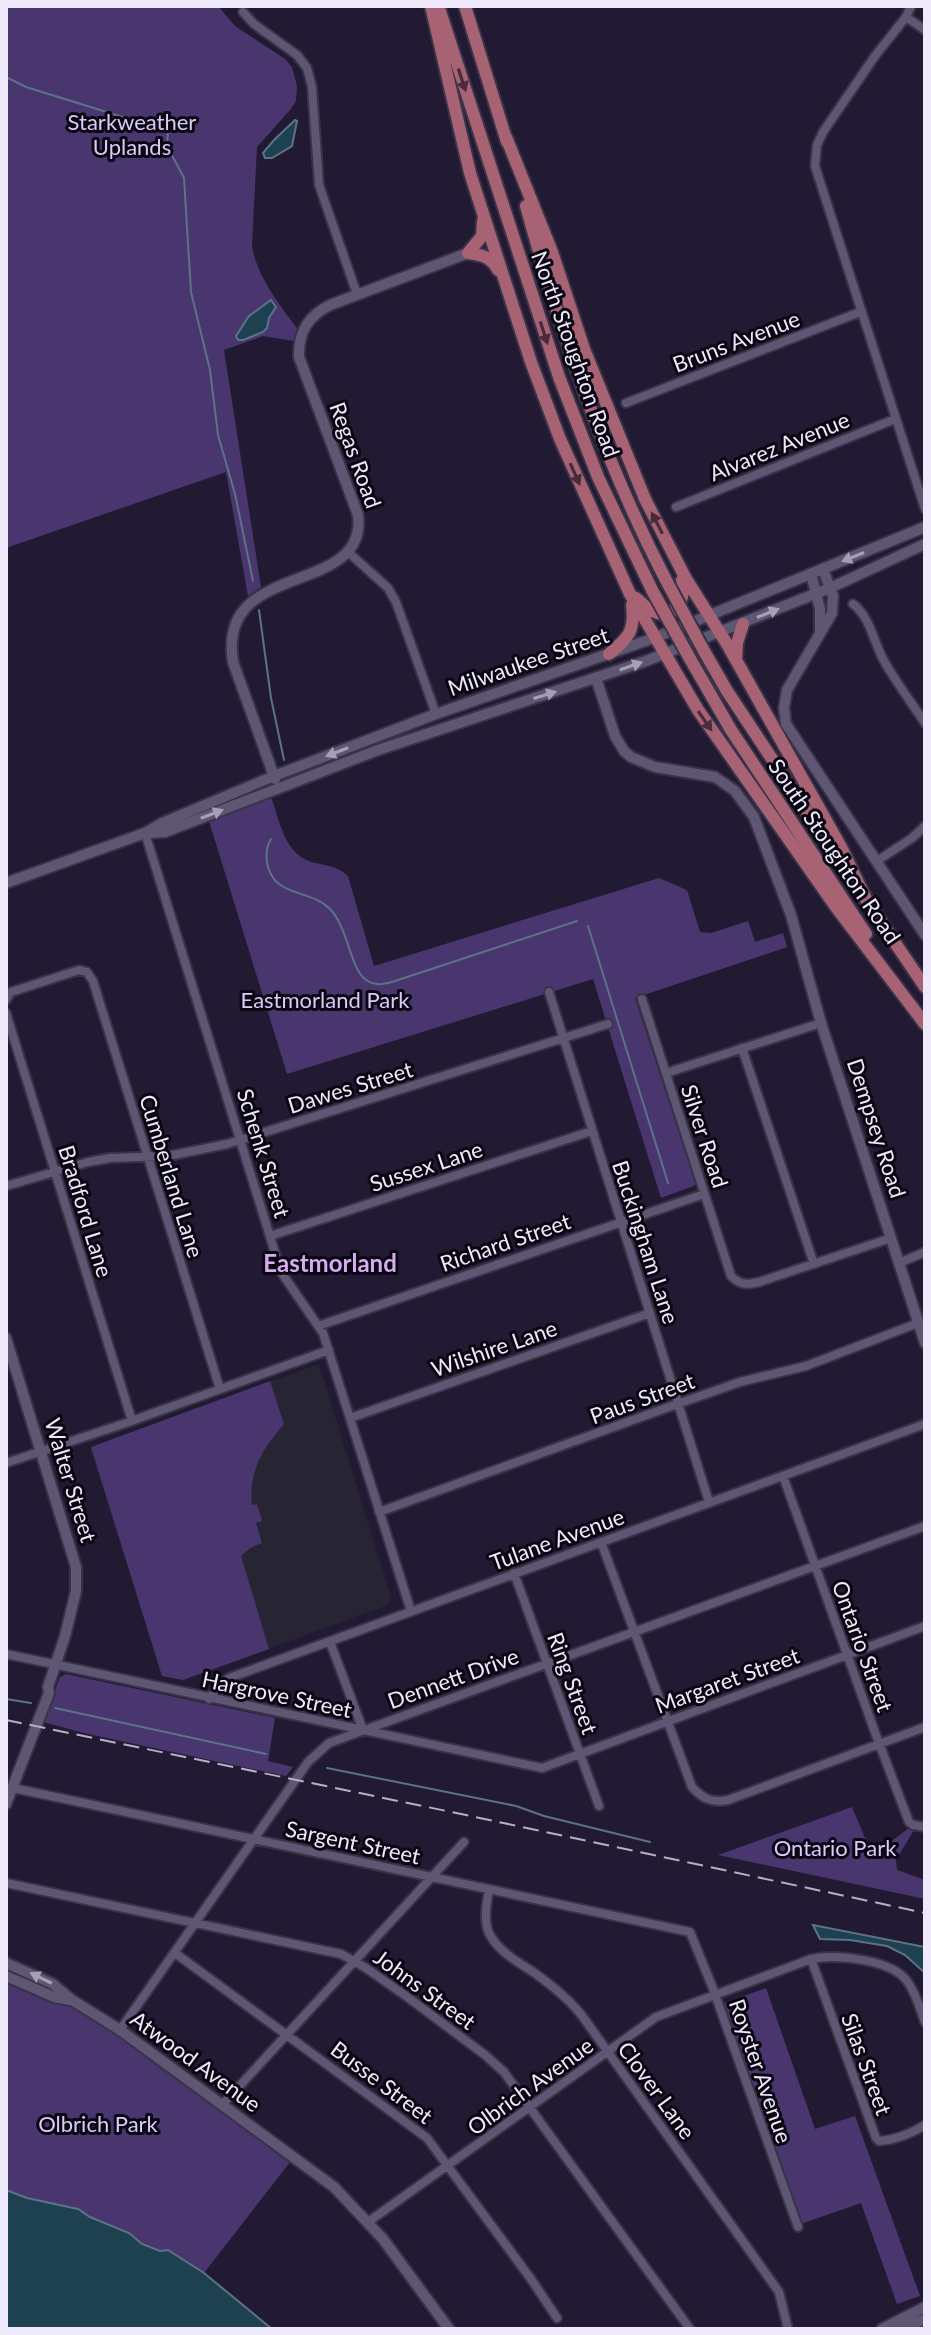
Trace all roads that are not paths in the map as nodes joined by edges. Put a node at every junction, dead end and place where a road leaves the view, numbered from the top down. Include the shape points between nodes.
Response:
1 (431, 6) edge
2 (438, 6) edge
3 (465, 6) edge
4 (911, 6) edge
5 (243, 12) dead end
6 (906, 17) junction
7 (925, 30) edge
8 (506, 137) junction
9 (479, 203) junction
10 (468, 253) junction
11 (508, 292) junction
12 (357, 294) junction
13 (860, 312) junction
14 (626, 403) dead end
15 (895, 419) junction
16 (676, 507) dead end
17 (925, 509) edge
18 (925, 527) edge
19 (925, 544) edge
20 (348, 552) junction
21 (677, 563) junction
22 (823, 569) junction
23 (811, 574) junction
24 (830, 588) junction
25 (630, 594) junction
26 (816, 594) junction
27 (853, 604) dead end
28 (708, 616) junction
29 (743, 624) junction
30 (720, 633) junction
31 (820, 633) junction
32 (654, 638) junction
33 (609, 654) junction
34 (665, 654) junction
35 (736, 660) junction
36 (544, 677) junction
37 (596, 678) junction
38 (727, 691) joint
39 (712, 699) joint
40 (436, 714) junction
41 (925, 723) edge
42 (444, 727) junction
43 (371, 752) junction
44 (274, 776) junction
45 (279, 788) junction
46 (925, 826) edge
47 (145, 833) junction
48 (925, 833) edge
49 (912, 838) junction
50 (877, 861) junction
51 (6, 883) edge
52 (866, 899) junction
53 (925, 935) edge
54 (925, 987) edge
55 (549, 992) dead end
56 (642, 999) dead end
57 (6, 1000) edge
58 (6, 1013) edge
59 (821, 1023) junction
60 (608, 1024) dead end
61 (925, 1024) edge
62 (563, 1039) junction
63 (742, 1048) junction
64 (666, 1073) junction
65 (592, 1131) junction
66 (241, 1140) junction
67 (147, 1156) junction
68 (55, 1170) junction
69 (6, 1186) edge
70 (704, 1194) junction
71 (621, 1222) junction
72 (270, 1236) junction
73 (891, 1238) junction
74 (925, 1252) edge
75 (899, 1263) junction
76 (814, 1264) junction
77 (650, 1313) junction
78 (918, 1323) junction
79 (318, 1326) junction
80 (6, 1338) edge
81 (925, 1343) edge
82 (329, 1350) junction
83 (220, 1389) junction
84 (678, 1403) junction
85 (350, 1418) junction
86 (132, 1421) junction
87 (925, 1424) edge
88 (42, 1452) junction
89 (6, 1463) edge
90 (783, 1476) junction
91 (709, 1502) junction
92 (379, 1512) junction
93 (925, 1526) edge
94 (601, 1542) junction
95 (815, 1566) junction
96 (514, 1573) junction
97 (411, 1611) junction
98 (925, 1626) edge
99 (634, 1632) junction
100 (330, 1642) junction
101 (6, 1654) edge
102 (848, 1654) junction
103 (547, 1663) junction
104 (58, 1666) junction
105 (209, 1699) junction
106 (668, 1721) junction
107 (925, 1727) edge
108 (363, 1730) junction
109 (879, 1744) junction
110 (580, 1752) junction
111 (541, 1768) joint
112 (13, 1788) junction
113 (6, 1804) edge
114 (599, 1806) dead end
115 (925, 1827) edge
116 (255, 1839) junction
117 (464, 1842) dead end
118 (431, 1877) junction
119 (6, 1883) edge
120 (489, 1889) junction
121 (196, 1923) junction
122 (686, 1931) joint
123 (175, 1953) junction
124 (811, 1959) junction
125 (354, 1961) junction
126 (6, 1963) edge
127 (6, 1976) edge
128 (715, 1995) junction
129 (72, 2000) junction
130 (925, 2022) edge
131 (120, 2030) junction
132 (287, 2033) junction
133 (607, 2052) junction
134 (222, 2105) junction
135 (531, 2107) junction
136 (922, 2128) edge
137 (449, 2165) junction
138 (368, 2222) junction
139 (798, 2227) dead end
140 (925, 2307) edge
141 (557, 2318) dead end
142 (925, 2319) edge
143 (449, 2329) edge
144 (690, 2329) edge
145 (788, 2329) edge
146 (882, 2329) edge
147 (902, 2329) edge

1 - 9 main road
2 -> 39 main road, North Stoughton Road, bridge via 559,377 598,477
3 - 8 main road, North Stoughton Road
4 - 6 street
5 - 12 street via 307,68 319,185
6 - 7 street
6 - 13 street via 817,145 818,179
21 -> 8 main road via 607,409
8 - 38 main road, North Stoughton Road, bridge via 580,382 668,584
9 - 10 main road via 483,235
9 - 11 main road
10 - 11 main road via 490,259
10 - 12 street
11 -> 25 main road via 560,439
12 - 20 street, Regas Road via 319,310 305,326 299,357 358,515 358,534
13 - 14 street, Bruns Avenue
13 - 15 street
15 - 16 street, Alvarez Avenue
15 - 17 street
18 -> 22 street, Milwaukee Street
19 - 24 street, Milwaukee Street
20 - 40 street via 396,602
20 - 44 street via 330,566 256,598 234,633 233,662
21 - 25 main road via 685,593 675,609 657,613
21 - 28 main road
22 - 23 street, Milwaukee Street
22 - 24 street
23 - 26 street
23 - 28 street, Milwaukee Street
24 - 26 street, Milwaukee Street
24 - 31 street via 832,613
25 - 32 main road
25 - 33 main road via 632,630
29 -> 26 street, Milwaukee Street
26 - 31 street
27 - 41 street
28 - 30 main road
28 - 32 street, Milwaukee Street
29 - 30 street, Milwaukee Street
29 - 35 main road
30 - 34 street, Milwaukee Street
30 - 35 main road
31 - 50 street via 787,690 786,724
32 - 33 street, Milwaukee Street
32 - 34 main road
33 - 36 street, Milwaukee Street
37 -> 34 street, Milwaukee Street
34 -> 61 main road via 827,895
35 - 52 main road
36 - 40 street, Milwaukee Street
36 - 42 street via 498,701 451,715
42 -> 37 street, Milwaukee Street
37 - 59 street, Dempsey Road via 618,741 631,757 655,767 721,779 749,808
38 - 52 main road, South Stoughton Road
39 - 61 main road, South Stoughton Road
40 - 43 street via 429,725
40 -> 44 street, Milwaukee Street
42 - 43 street, Milwaukee Street
43 - 45 street, Milwaukee Street
44 - 45 street
44 - 47 street, Milwaukee Street
47 -> 45 street, Milwaukee Street via 165,832
46 - 49 street
47 - 51 street, Milwaukee Street
47 - 66 street, Schenk Street
48 - 49 street
49 - 50 street
50 - 53 street
52 - 54 main road, South Stoughton Road
55 - 62 street, Buckingham Lane
56 - 64 street, Silver Road
57 - 67 street, Cumberland Lane via 11,992 79,970 89,975
58 - 68 street, Bradford Lane
59 - 63 street
59 - 73 street, Dempsey Road
60 - 62 street, Dawes Street
62 - 65 street, Buckingham Lane
62 - 66 street, Dawes Street
63 - 64 street
63 - 76 street
64 - 70 street, Silver Road
65 - 71 street, Buckingham Lane
65 - 72 street, Sussex Lane
66 - 67 street, Dawes Street
66 - 72 street, Schenk Street
67 - 68 street, Dawes Street
67 - 83 street, Cumberland Lane
68 - 69 street, Dawes Street
68 - 86 street, Bradford Lane
70 - 71 street, Richard Street
70 - 76 street, Silver Road via 737,1282 748,1285
71 - 77 street, Buckingham Lane
71 - 79 street, Richard Street
72 - 79 street, Schenk Street via 281,1272
73 - 75 street, Dempsey Road
73 - 76 street
74 - 75 street
75 - 78 street, Dempsey Road
77 - 84 street, Buckingham Lane
77 - 85 street, Wilshire Lane
78 - 81 street, Dempsey Road
78 - 84 street, Paus Street via 806,1366
79 - 82 street, Schenk Street
80 - 88 street, Walter Street
82 - 83 street
82 - 85 street, Schenk Street
83 - 86 street
84 - 91 street, Buckingham Lane
84 - 92 street, Paus Street
85 - 92 street, Schenk Street
86 - 88 street
87 - 90 street, Tulane Avenue
88 - 89 street
88 - 104 street, Walter Street via 76,1571
90 - 91 street, Tulane Avenue
90 - 95 street, Ontario Street
91 - 94 street, Tulane Avenue
92 - 97 street, Schenk Street
93 - 95 street, Dennett Drive
94 - 96 street, Tulane Avenue
94 - 99 street
95 - 99 street, Dennett Drive
95 - 102 street, Ontario Street
96 - 97 street, Tulane Avenue
96 - 103 street, Ring Street
97 - 100 street, Tulane Avenue
98 - 102 street, Margaret Street
99 - 103 street, Dennett Drive
99 - 106 street
100 - 105 street, Tulane Avenue via 229,1678
100 - 108 street
101 - 104 street, Hargrove Street
102 - 106 street, Margaret Street
102 - 109 street, Ontario Street
103 - 108 street, Dennett Drive
103 - 110 street, Ring Street
104 - 105 street, Hargrove Street
104 - 112 street, Walter Street via 54,1689
105 - 108 street, Hargrove Street
106 - 109 street via 692,1787 712,1801 728,1800
106 - 110 street, Margaret Street
107 - 109 street
108 - 111 street, Hargrove Street
108 - 116 street, Dennett Drive via 335,1740 313,1757
109 - 115 street, Ontario Street via 909,1822
110 - 111 street, Margaret Street
110 - 114 street, Ring Street
112 - 113 street, Walter Street
112 - 116 street, Sargent Street
116 - 118 street, Sargent Street
116 - 121 street, Dennett Drive
117 - 118 street
118 - 120 street, Sargent Street
118 - 125 street
119 - 121 street, Johns Street
120 - 122 street, Sargent Street
120 - 133 street, Clover Lane via 486,1919 495,1941 573,2004
121 - 123 street, Dennett Drive
121 - 125 street, Johns Street
122 - 128 street, Royster Avenue
123 - 131 street, Dennett Drive
123 - 132 street, Busse Street
124 - 128 street, Olbrich Avenue
124 - 130 street, Olbrich Avenue via 850,1958 896,1971 907,1980
124 - 136 street, Silas Street via 873,2135 886,2141
125 - 132 street
125 - 135 street, Johns Street via 485,2055
129 -> 126 street, Atwood Avenue via 53,1984
127 - 129 street, Atwood Avenue
128 - 133 street, Olbrich Avenue via 656,2017
128 - 139 street, Royster Avenue
129 - 131 street, Atwood Avenue
131 - 134 street, Atwood Avenue
132 - 134 street
132 - 137 street, Busse Street via 424,2134
133 - 135 street, Olbrich Avenue
133 - 145 street, Clover Lane via 779,2292
134 - 138 street, Atwood Avenue via 334,2187
135 - 137 street, Olbrich Avenue
135 - 144 street, Johns Street
137 - 138 street, Olbrich Avenue
137 - 141 street, Busse Street
138 - 143 street, Atwood Avenue
140 - 146 street
142 - 147 street

